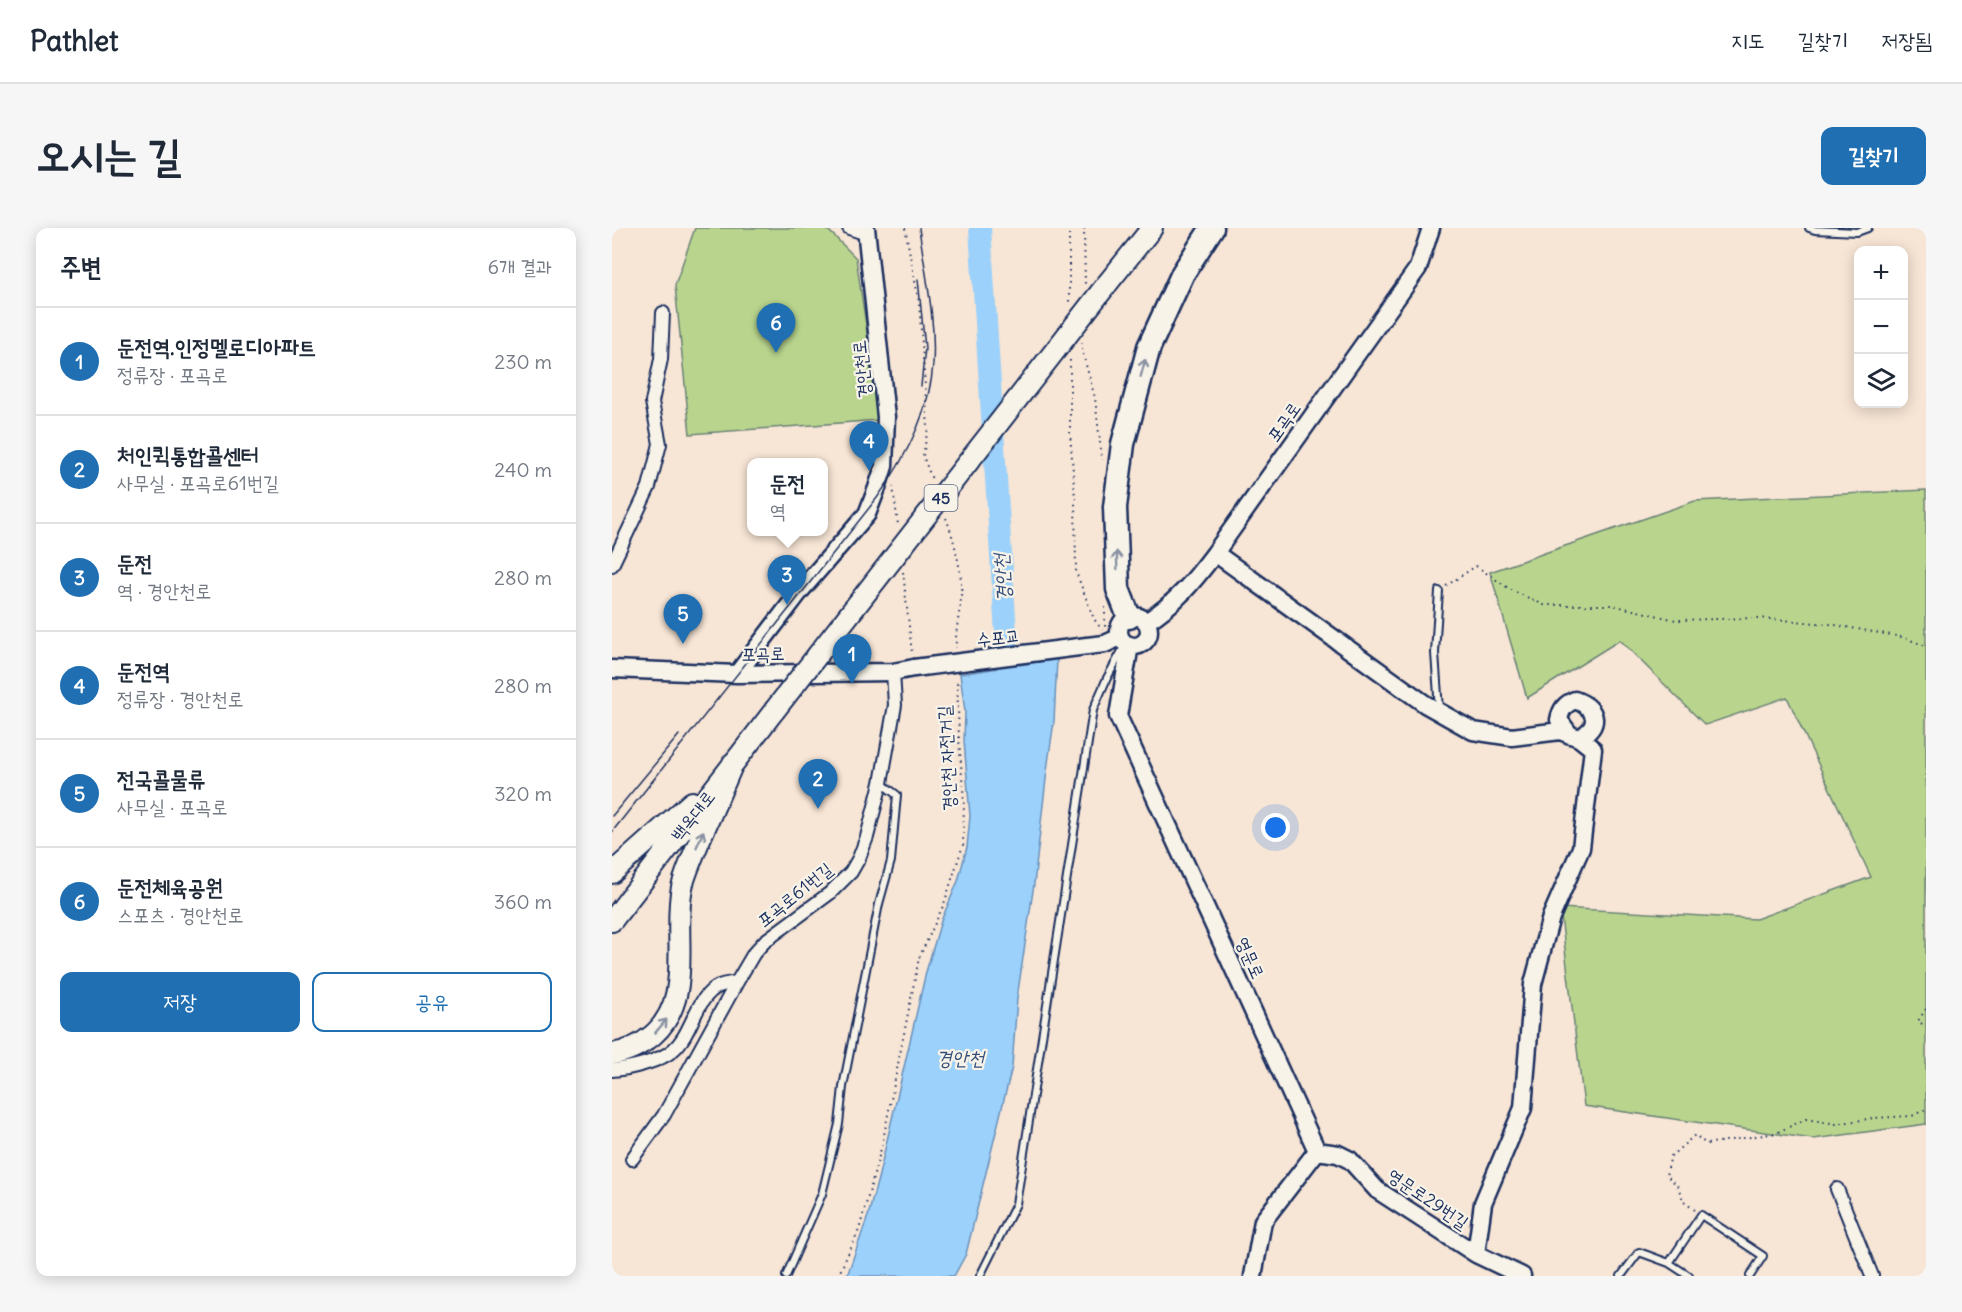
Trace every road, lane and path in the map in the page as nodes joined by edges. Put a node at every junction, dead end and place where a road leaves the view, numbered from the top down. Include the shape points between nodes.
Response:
1 (849, 228) edge
2 (904, 228) edge
3 (1069, 228) edge
4 (1084, 228) edge
5 (1152, 228) edge
6 (1212, 228) edge
7 (1431, 228) edge
8 (1809, 228) edge
9 (1868, 228) edge
10 (867, 231) edge
11 (1085, 290) dead end
12 (1069, 312) dead end
13 (663, 313) dead end
14 (1082, 338) dead end
15 (1070, 360) dead end
16 (1102, 460) dead end
17 (934, 487) dead end
18 (946, 517) dead end
19 (1215, 553) junction
20 (612, 565) edge
21 (1439, 591) joint
22 (1105, 602) dead end
23 (1126, 633) junction
24 (1087, 646) joint
25 (1926, 646) edge
26 (956, 658) dead end
27 (914, 668) joint
28 (612, 669) edge
29 (957, 669) dead end
30 (893, 672) junction
31 (737, 674) junction
32 (1439, 712) junction
33 (733, 763) junction
34 (881, 783) junction
35 (612, 873) edge
36 (612, 921) edge
37 (737, 982) junction
38 (1926, 1009) edge
39 (1926, 1027) edge
40 (612, 1054) edge
41 (612, 1070) edge
42 (1926, 1108) edge
43 (1317, 1151) junction
44 (632, 1160) dead end
45 (1837, 1189) dead end
46 (1701, 1215) junction
47 (1476, 1254) junction
48 (1669, 1263) junction
49 (786, 1276) edge
50 (838, 1276) edge
51 (980, 1276) edge
52 (1253, 1276) edge
53 (1522, 1276) edge
54 (1621, 1276) edge
55 (1689, 1276) edge
56 (1750, 1276) edge
57 (1872, 1276) edge

1 - 10 street
2 - 17 path via 919,302 928,428 923,456
3 - 12 path
4 - 11 path
5 - 33 main road, 백옥대로 / 45, bridge
23 -> 6 highway via 1118,589 1115,507 1123,444 1149,348 1183,273
7 - 19 street, 포곡로 via 1418,268
8 - 9 lane via 1857,232
10 - 31 street, 경안천로 via 886,417 884,466 867,514 801,590
13 - 20 street via 662,358 652,402 660,444 649,486
14 - 16 path via 1095,398
15 - 23 path via 1076,572 1094,619
18 - 26 path via 954,537 962,594
19 - 23 street, 포곡로 via 1191,585 1164,611
19 - 32 street
21 - 25 path via 1476,566 1511,590 1544,604 1612,605 1676,620 1758,618 1829,624 1902,637
21 - 32 lane
22 - 23 path
23 - 24 street, 포곡로 via 1105,644
23 - 43 street, 영문로 via 1118,716
23 - 51 lane via 1093,710 1016,1204
24 - 27 street, 수포교, bridge
27 - 30 street, 포곡로
28 - 31 street, 포곡로
29 - 50 path, 경안천 자전거길 via 963,845 944,904 919,958 882,1145 859,1230
30 - 31 street, 포곡로
30 - 34 street, 포곡로61번길 via 895,705
32 - 47 street via 1473,731 1512,737 1560,731 1593,749 1581,848 1551,917 1533,984 1522,1108 1483,1203
33 - 35 main road
33 - 36 main road, 백옥대로 / 45
40 -> 33 main road via 644,1043 673,1010 678,992 678,914 683,885
34 - 37 street, 포곡로61번길 via 867,837 851,872 830,893 765,941
34 - 49 lane via 897,795 891,861 879,904 839,1124 822,1194
37 - 41 street via 711,992 674,1050 639,1065
37 - 44 street, 포곡로61번길 via 664,1115
38 - 39 path via 1918,1021
42 - 46 path via 1912,1116 1836,1124 1806,1119 1776,1133 1706,1144 1695,1135 1671,1156 1666,1175 1677,1185 1684,1202
43 - 47 street, 영문로29번길 via 1350,1160 1377,1190
43 - 52 street via 1263,1221
45 - 57 street
46 - 48 lane
46 - 56 lane via 1763,1256
47 - 53 street, 영문로29번길
48 - 54 lane via 1639,1252
48 - 55 lane

